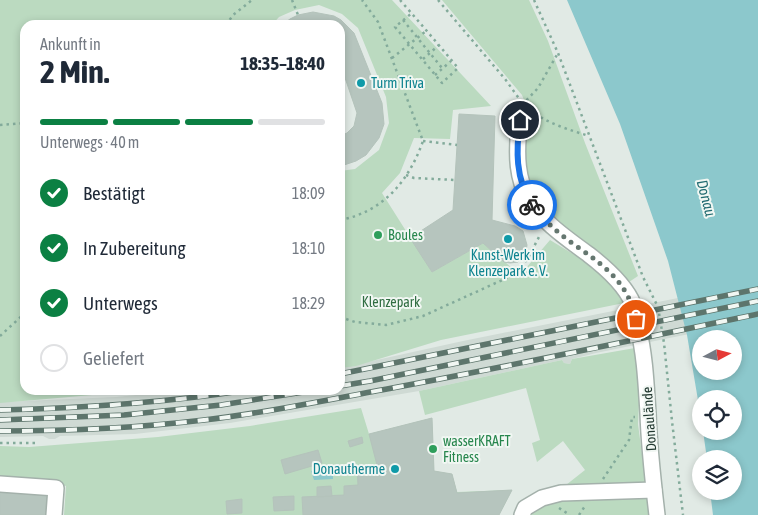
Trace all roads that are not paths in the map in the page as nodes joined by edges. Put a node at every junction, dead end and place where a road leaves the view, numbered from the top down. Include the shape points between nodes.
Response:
1 (520, 120) road end
2 (0, 484) edge
3 (654, 490) junction
4 (54, 515) edge
5 (522, 515) edge
6 (657, 515) edge

1 - 3 lane, Donaulände via 517,160 520,183 531,203 547,222 605,266 633,304 646,372
2 - 4 lane via 56,488
3 - 5 lane via 545,496 525,508
3 - 6 lane, Donaulände

